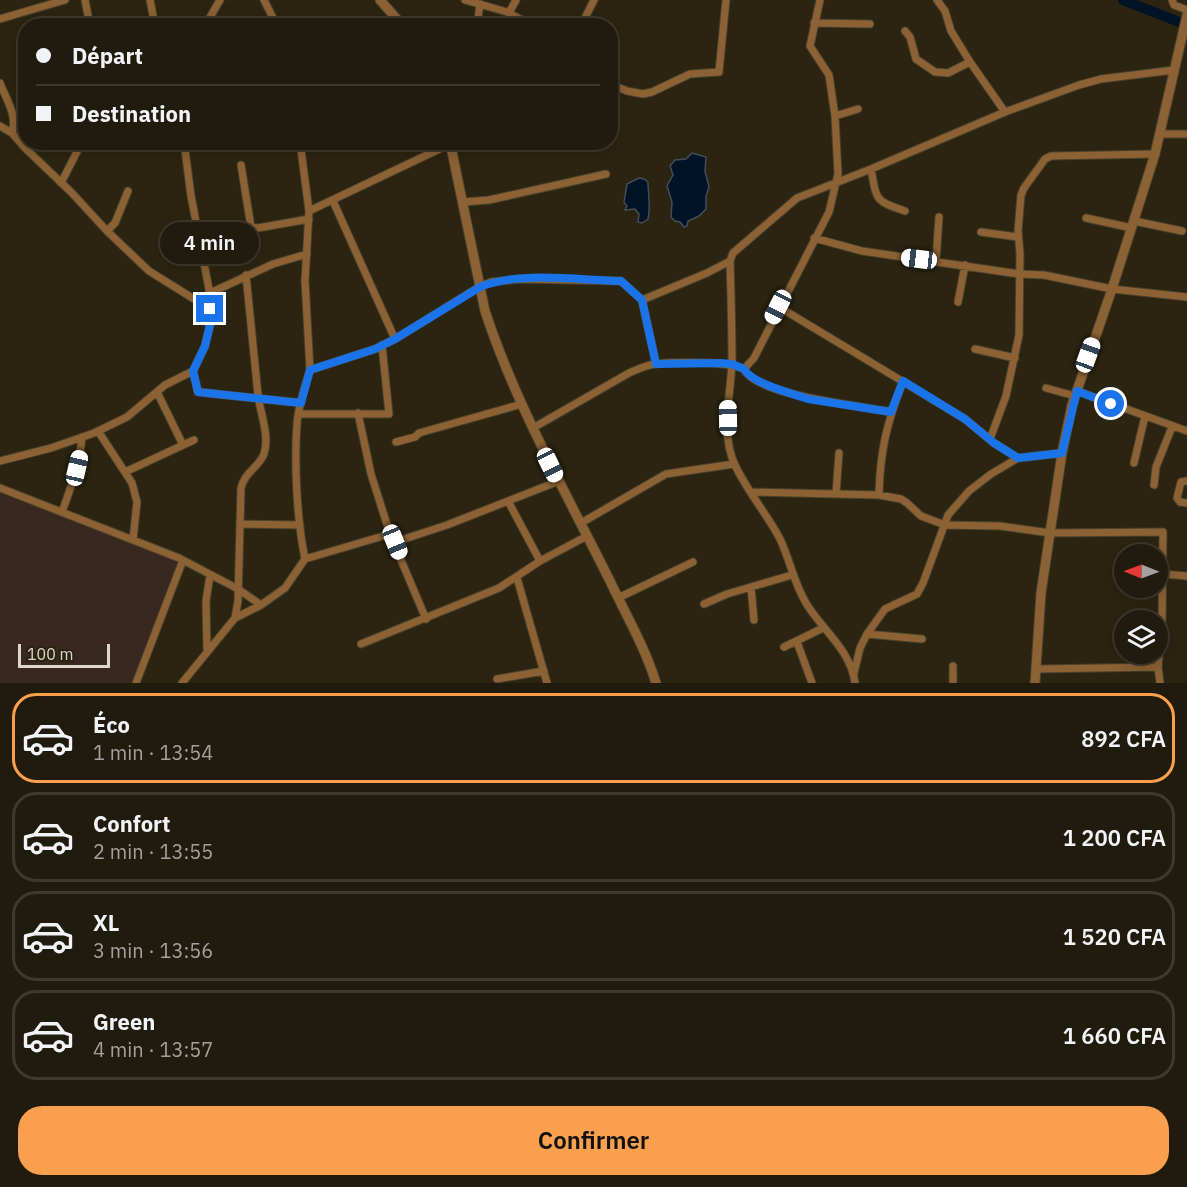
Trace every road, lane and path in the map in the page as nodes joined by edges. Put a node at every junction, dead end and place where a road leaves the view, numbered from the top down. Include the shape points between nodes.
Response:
1 (65, 0) edge
2 (85, 0) edge
3 (150, 0) edge
4 (220, 0) edge
5 (264, 0) edge
6 (380, 0) edge
7 (465, 0) edge
8 (516, 0) edge
9 (594, 0) edge
10 (726, 0) edge
11 (820, 0) edge
12 (937, 0) edge
13 (1172, 0) edge
14 (480, 4) junction
15 (509, 13) junction
16 (1187, 15) edge
17 (88, 18) edge
18 (153, 18) edge
19 (210, 18) edge
20 (273, 18) edge
21 (396, 18) edge
22 (478, 18) edge
23 (518, 18) edge
24 (585, 18) edge
25 (0, 19) edge
26 (814, 23) junction
27 (870, 24) dead end
28 (905, 32) dead end
29 (970, 62) junction
30 (1174, 70) junction
31 (0, 83) edge
32 (618, 87) edge
33 (858, 109) dead end
34 (1005, 112) junction
35 (835, 116) junction
36 (0, 126) edge
37 (12, 133) junction
38 (1160, 134) junction
39 (1187, 134) edge
40 (18, 139) edge
41 (29, 150) edge
42 (78, 150) edge
43 (185, 150) edge
44 (301, 150) edge
45 (436, 150) edge
46 (452, 150) edge
47 (1155, 154) junction
48 (242, 165) dead end
49 (871, 169) junction
50 (606, 174) dead end
51 (62, 183) junction
52 (835, 183) junction
53 (128, 191) dead end
54 (333, 201) junction
55 (463, 202) junction
56 (905, 211) dead end
57 (309, 215) junction
58 (939, 218) dead end
59 (1086, 218) dead end
60 (1133, 225) junction
61 (107, 231) junction
62 (1182, 231) dead end
63 (981, 232) dead end
64 (1018, 237) junction
65 (814, 238) junction
66 (307, 254) junction
67 (730, 261) junction
68 (936, 261) junction
69 (965, 265) junction
70 (1019, 274) junction
71 (246, 275) junction
72 (480, 287) junction
73 (1112, 290) junction
74 (210, 293) junction
75 (1187, 297) edge
76 (642, 300) junction
77 (958, 302) dead end
78 (778, 307) junction
79 (210, 309) junction
80 (395, 339) junction
81 (382, 345) junction
82 (975, 349) dead end
83 (1015, 358) junction
84 (656, 364) junction
85 (732, 364) junction
86 (744, 369) junction
87 (310, 370) junction
88 (193, 371) junction
89 (903, 381) junction
90 (1046, 388) dead end
91 (157, 392) junction
92 (1076, 393) junction
93 (258, 398) junction
94 (301, 403) junction
95 (522, 404) junction
96 (891, 412) junction
97 (358, 413) junction
98 (299, 414) junction
99 (1145, 416) junction
100 (1172, 427) junction
101 (533, 428) junction
102 (98, 431) junction
103 (1187, 431) edge
104 (82, 437) junction
105 (990, 439) junction
106 (194, 440) dead end
107 (396, 442) dead end
108 (183, 445) junction
109 (838, 453) dead end
110 (1062, 453) junction
111 (1018, 458) junction
112 (0, 461) edge
113 (1134, 463) dead end
114 (734, 464) junction
115 (125, 472) junction
116 (1187, 480) edge
117 (558, 481) junction
118 (1154, 485) dead end
119 (0, 488) edge
120 (751, 492) junction
121 (836, 494) junction
122 (879, 495) junction
123 (508, 501) junction
124 (1187, 503) edge
125 (62, 512) junction
126 (581, 523) junction
127 (241, 524) junction
128 (300, 525) junction
129 (945, 525) junction
130 (1050, 533) junction
131 (390, 534) junction
132 (587, 536) junction
133 (133, 540) junction
134 (395, 542) junction
135 (1163, 544) edge
136 (305, 559) junction
137 (183, 561) junction
138 (540, 561) junction
139 (693, 562) dead end
140 (1168, 574) edge
141 (210, 575) junction
142 (792, 575) junction
143 (1187, 576) edge
144 (517, 578) junction
145 (752, 587) junction
146 (238, 589) junction
147 (618, 598) junction
148 (1163, 598) edge
149 (704, 604) dead end
150 (261, 605) junction
151 (235, 618) junction
152 (426, 619) junction
153 (754, 620) dead end
154 (823, 628) junction
155 (867, 634) junction
156 (922, 639) dead end
157 (796, 642) junction
158 (361, 644) dead end
159 (784, 647) dead end
160 (207, 650) junction
161 (953, 666) dead end
162 (1158, 667) junction
163 (1037, 669) junction
164 (544, 671) junction
165 (854, 673) junction
166 (497, 679) dead end
167 (136, 683) edge
168 (182, 683) edge
169 (547, 683) edge
170 (656, 683) edge
171 (812, 683) edge
172 (855, 683) edge
173 (953, 683) edge
174 (1035, 683) edge
175 (1160, 683) edge

1 - 25 street
2 - 17 street
3 - 18 street
4 - 19 street
5 - 20 street
6 - 21 street
7 - 14 street
8 - 15 street
9 - 24 street
10 - 32 street via 719,72 690,74 643,94
11 - 26 street
12 - 29 street
13 - 16 street
14 - 15 street
14 - 22 street
15 - 23 street
16 - 30 street
26 - 27 street
26 - 35 street via 810,46 829,75
28 - 29 street via 916,59 935,72 948,73
29 - 34 street
30 - 34 street via 1101,79
30 - 38 street
31 - 37 street via 14,117
33 - 35 street
34 - 49 street
35 - 52 street
36 - 37 street
37 - 40 street
38 - 39 street
38 - 47 street
41 - 51 street
42 - 51 street
43 - 74 street
44 - 57 street
45 - 54 street
46 - 55 street
47 - 60 street
47 - 64 street via 1047,157 1021,195
48 - 57 street via 251,227
49 - 52 street
49 - 56 street via 878,199
50 - 55 street via 489,200
51 - 61 street
52 - 65 street via 828,212
52 - 67 street via 797,198 733,254
53 - 61 street via 115,223
54 - 57 street
54 - 80 street
55 - 72 street
57 - 66 street
58 - 68 street
59 - 60 street
60 - 62 street
60 - 73 street
61 - 79 street via 149,271
63 - 64 street
64 - 70 street
65 - 68 street via 862,251
65 - 78 street
66 - 71 street
66 - 87 street
67 - 76 street
67 - 85 street
68 - 69 street
69 - 70 street
69 - 77 street
70 - 73 street via 1044,275
70 - 83 street
71 - 74 street
71 - 93 street
72 - 76 street via 519,279 621,281
72 - 80 street
72 - 95 street via 492,334
73 - 75 street
73 - 92 street
74 - 79 street
76 - 84 street
78 - 86 street via 754,358
78 - 89 street
79 - 88 street via 205,346
80 - 81 street
81 - 87 street
81 - 97 street via 389,414
82 - 83 street
83 - 105 street
84 - 85 street
84 - 101 street via 629,373
85 - 86 street
85 - 114 street via 727,401
86 - 96 street via 755,379 808,399
87 - 94 street
88 - 91 street
88 - 93 street via 198,392
89 - 96 street
89 - 105 street
90 - 92 street
91 - 102 street via 127,417
91 - 108 street
92 - 99 street
92 - 110 street
93 - 94 street
93 - 127 street via 265,447 243,480
94 - 98 street
95 - 101 street
95 - 107 street
96 - 122 street via 883,441
97 - 98 street
97 - 131 street via 371,474
98 - 128 street
99 - 100 street
99 - 113 street
100 - 103 street
100 - 118 street via 1156,467
101 - 117 street
102 - 104 street
102 - 115 street
104 - 112 street
104 - 125 street via 75,476
105 - 111 street
106 - 108 street
108 - 115 street
109 - 121 street
110 - 111 street
110 - 130 street
111 - 129 street via 969,491 951,510
114 - 120 street
114 - 126 street via 666,474
115 - 133 street via 137,502
116 - 124 street via 1181,482 1177,498
117 - 123 street
117 - 126 street
119 - 125 street
120 - 121 street
120 - 142 street via 781,541
121 - 122 street
122 - 129 street via 901,499 921,516
123 - 134 street
123 - 138 street
125 - 133 street
126 - 132 street
127 - 128 street
127 - 146 street
128 - 136 street
129 - 130 street via 1000,526
129 - 155 street via 917,594 885,609
130 - 135 street via 1163,532
130 - 163 street via 1041,594
131 - 134 street
131 - 136 street
132 - 138 street
132 - 147 street
133 - 137 street
134 - 152 street
136 - 150 street via 285,588
137 - 141 street
137 - 167 street
138 - 144 street
139 - 147 street
140 - 143 street
141 - 146 street
141 - 160 street
142 - 145 street
142 - 154 street
144 - 152 street
144 - 164 street
145 - 149 street
145 - 153 street
146 - 150 street
146 - 151 street
147 - 170 street
148 - 162 street
150 - 151 street
151 - 160 street
152 - 158 street
154 - 157 street
154 - 165 street via 842,649
155 - 156 street
155 - 165 street
157 - 159 street
157 - 171 street
160 - 168 street
161 - 173 street
162 - 163 street
162 - 175 street
163 - 174 street
164 - 166 street
164 - 169 street
165 - 172 street

